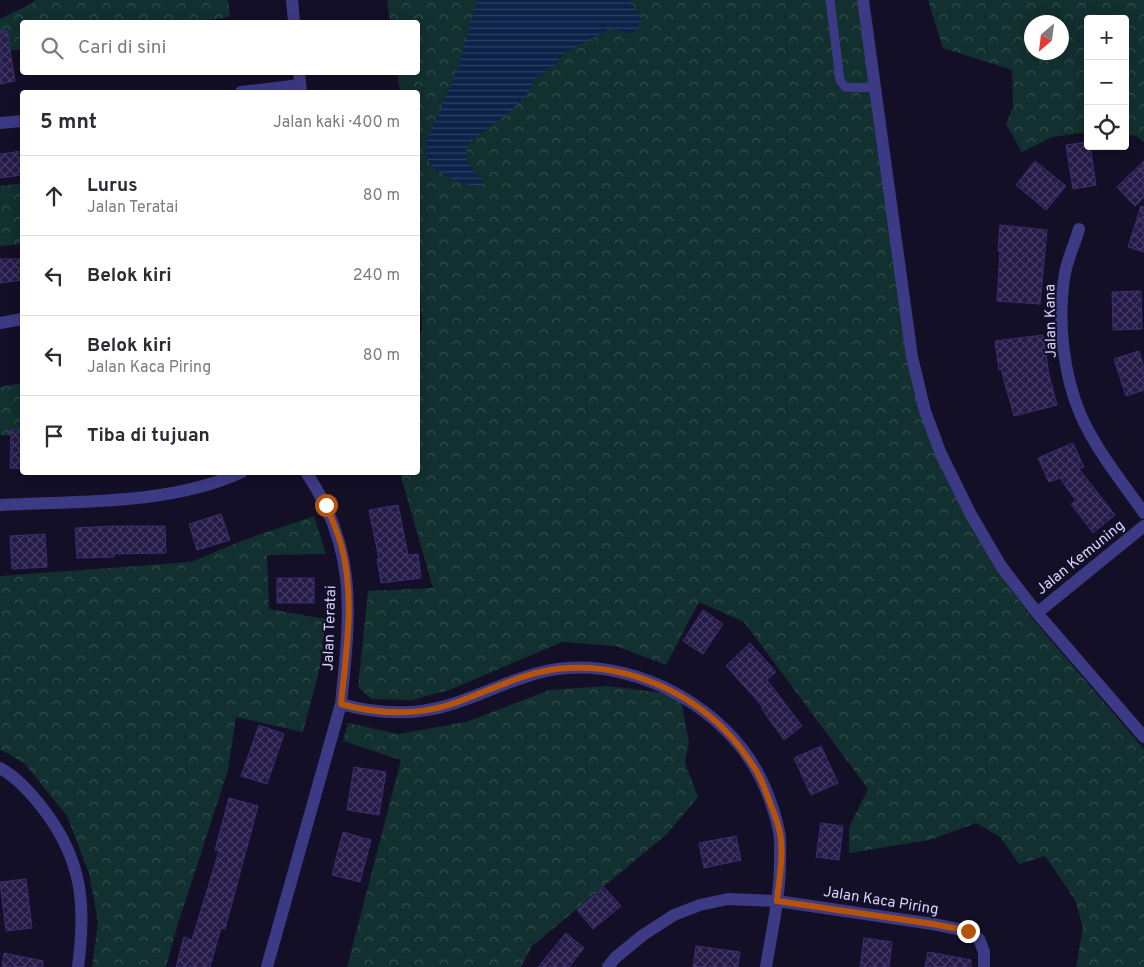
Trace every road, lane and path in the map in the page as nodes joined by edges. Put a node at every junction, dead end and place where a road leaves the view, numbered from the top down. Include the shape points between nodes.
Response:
1 (292, 0) edge
2 (830, 0) edge
3 (863, 0) edge
4 (294, 20) edge
5 (300, 83) edge
6 (875, 88) junction
7 (254, 90) edge
8 (20, 120) edge
9 (0, 123) edge
10 (1079, 229) dead end
11 (20, 319) edge
12 (0, 322) edge
13 (234, 475) edge
14 (308, 475) edge
15 (0, 505) edge
16 (1144, 513) edge
17 (1144, 526) edge
18 (1037, 613) junction
19 (341, 704) junction
20 (1144, 738) edge
21 (0, 768) edge
22 (777, 901) junction
23 (78, 967) edge
24 (267, 967) edge
25 (608, 967) edge
26 (766, 967) edge
27 (984, 967) edge

1 - 4 street
2 - 6 lane via 840,80 846,87
3 - 6 street
5 - 7 street
6 - 18 street via 912,357 925,411 941,454 970,513 1001,566
8 - 9 street
10 - 16 street, Jalan Kana via 1065,272 1062,304 1063,343 1070,382 1082,416 1104,457
11 - 12 street
13 - 15 street via 171,494
14 - 19 street, Jalan Teratai via 336,529 346,570 348,614
17 - 18 street, Jalan Kemuning
18 - 20 street
19 - 22 street via 365,711 418,712 449,705 532,673 568,668 606,669 641,678 672,691 717,722 739,745 759,775 780,833
19 - 24 street, Jalan Teratai
21 - 23 street via 11,774 34,797 67,845 81,898
22 - 25 street, Jalan Kaca Piring via 728,899 674,915 643,935
22 - 26 street
22 - 27 street, Jalan Kaca Piring via 968,931 979,939 984,952

